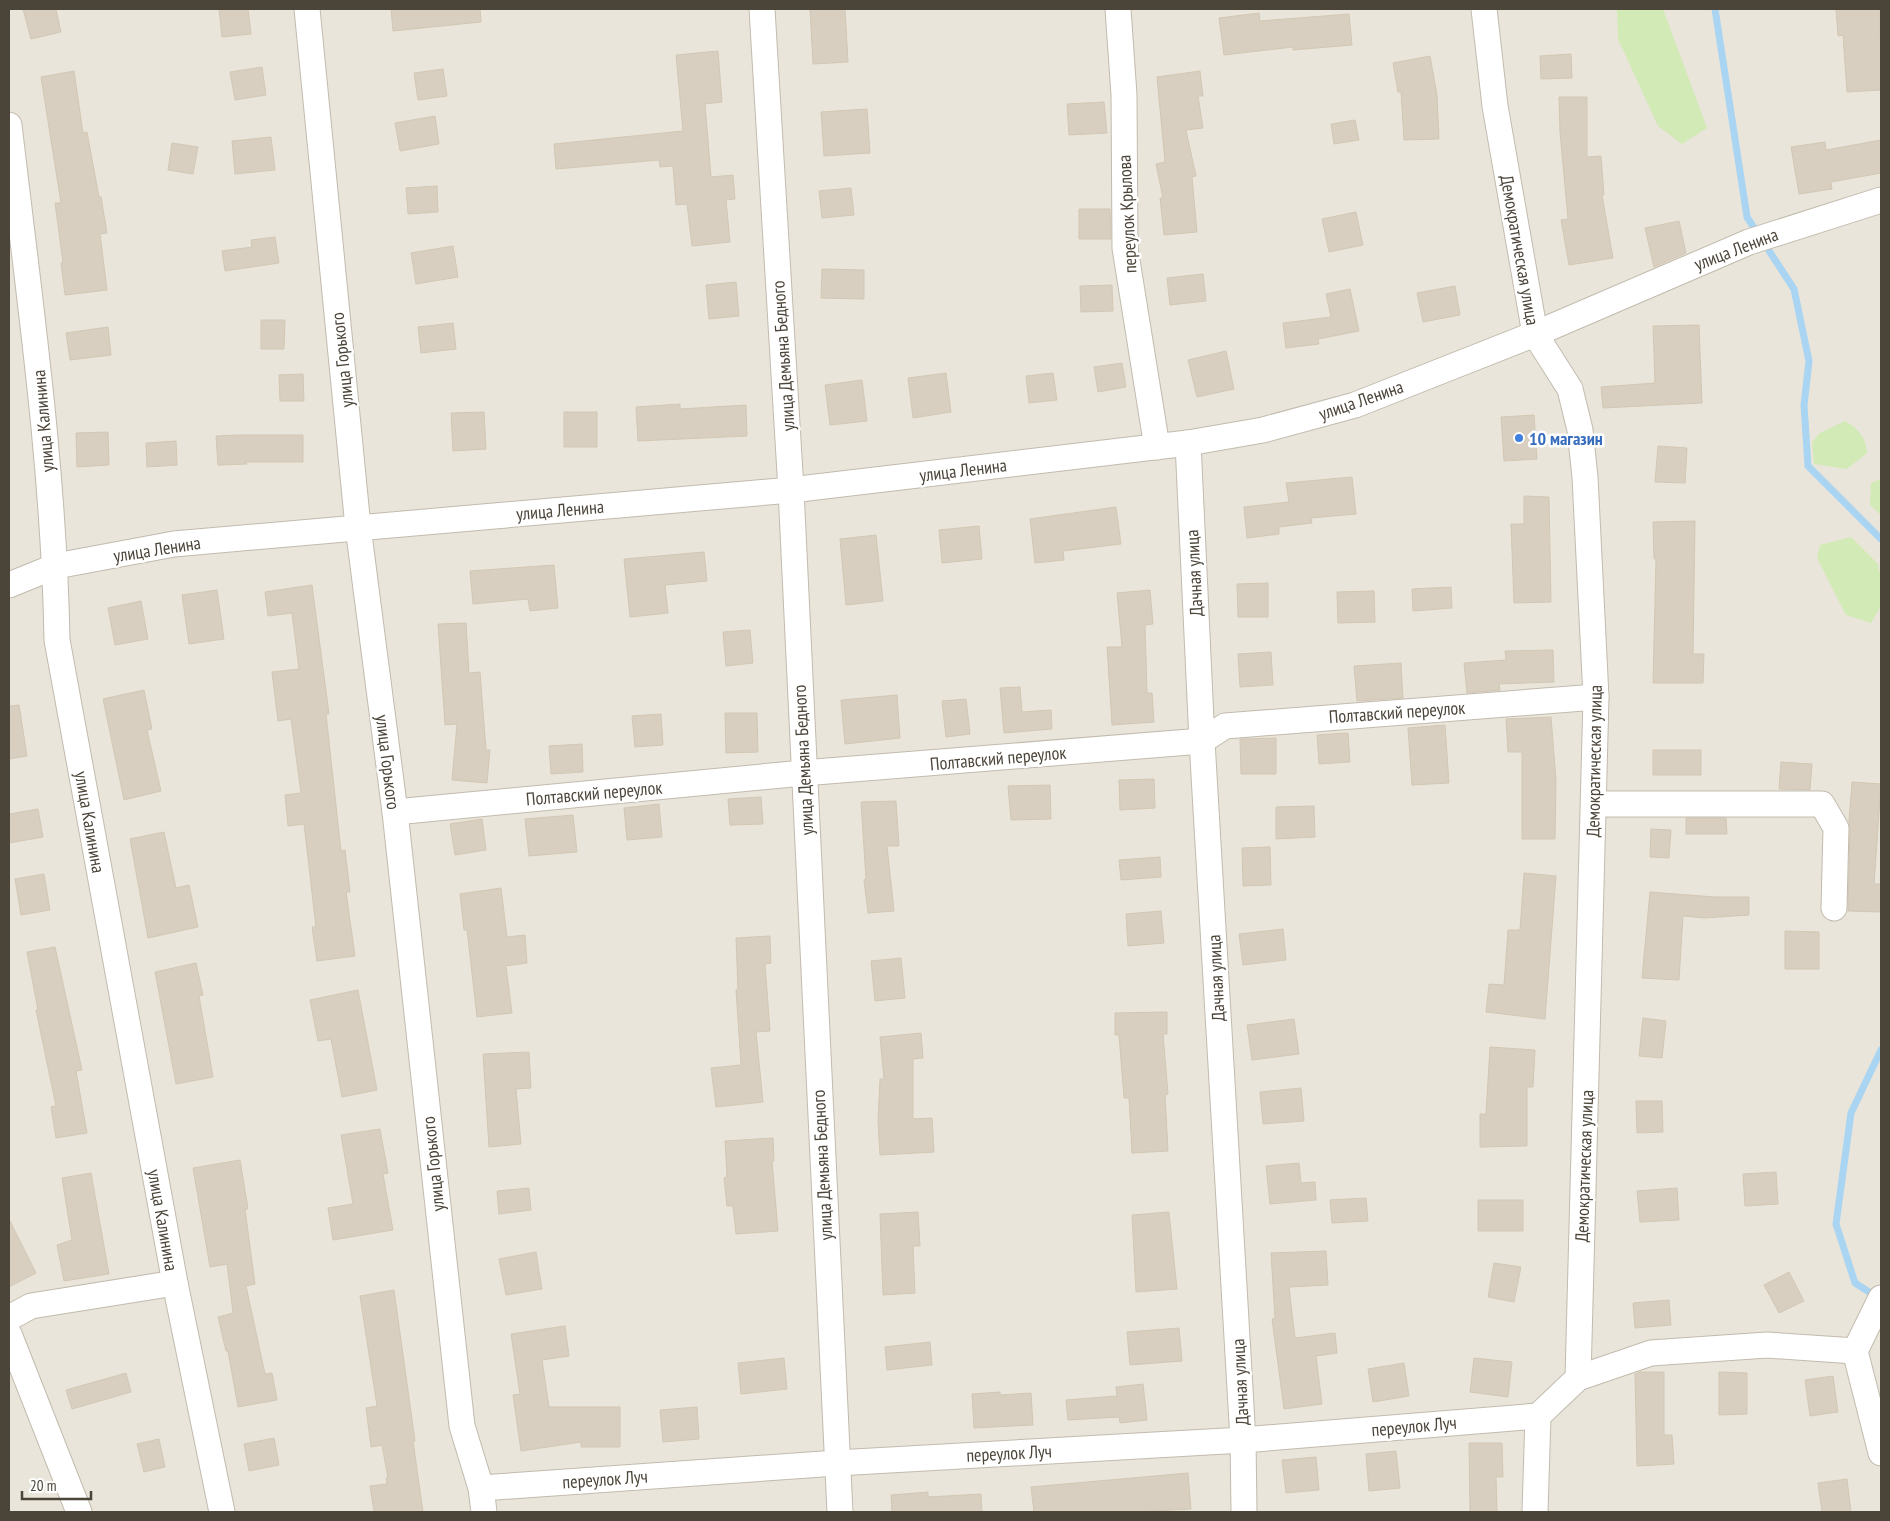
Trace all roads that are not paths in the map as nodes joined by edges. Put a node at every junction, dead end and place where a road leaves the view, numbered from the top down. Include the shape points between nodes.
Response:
1 (307, 9) edge
2 (762, 9) edge
3 (1118, 9) edge
4 (1484, 9) edge
5 (9, 125) edge
6 (1881, 200) edge
7 (1535, 334) junction
8 (1188, 443) junction
9 (1157, 447) junction
10 (791, 490) junction
11 (358, 527) junction
12 (56, 566) junction
13 (9, 585) edge
14 (1596, 697) junction
15 (1202, 742) junction
16 (803, 773) junction
17 (1594, 804) junction
18 (395, 812) junction
19 (1834, 908) dead end
20 (175, 1283) junction
21 (1881, 1298) edge
22 (9, 1318) edge
23 (9, 1334) edge
24 (1855, 1350) junction
25 (1578, 1378) junction
26 (1538, 1416) junction
27 (1243, 1440) junction
28 (1881, 1453) edge
29 (837, 1463) junction
30 (481, 1488) junction
31 (79, 1512) edge
32 (222, 1512) edge
33 (484, 1512) edge
34 (840, 1512) edge
35 (1244, 1512) edge
36 (1535, 1512) edge

1 - 11 street, улица Горького
2 - 10 street, улица Демьяна Бедного
3 - 9 street, переулок Крылова via 1124,95 1125,248
4 - 7 street, Демократическая улица via 1495,106
5 - 12 street, улица Калинина via 38,371
6 - 7 street, улица Ленина via 1749,242
7 - 8 street, улица Ленина via 1355,405 1263,430
7 - 14 street, Демократическая улица via 1570,389 1580,430
8 - 9 street, улица Ленина
8 - 15 street, Дачная улица
9 - 10 street, улица Ленина
10 - 11 street, улица Ленина
10 - 16 street, улица Демьяна Бедного
11 - 12 street, улица Ленина via 174,544
11 - 18 street, улица Горького
12 - 13 street, улица Ленина
12 - 20 street, улица Калинина via 57,640
14 - 15 street, Полтавский переулок via 1225,726
14 - 17 street, Демократическая улица
15 - 16 street, Полтавский переулок
15 - 27 street, Дачная улица
16 - 18 street, Полтавский переулок
16 - 29 street, улица Демьяна Бедного
17 - 19 street via 1822,804 1836,828
17 - 25 street, Демократическая улица
18 - 30 street, улица Горького via 462,1426
20 - 22 street via 31,1306
20 - 32 street, улица Калинина
21 - 24 street
23 - 31 street
24 - 25 street via 1767,1345 1651,1353
24 - 28 street
25 - 26 street
26 - 27 street, переулок Луч
26 - 36 street
27 - 29 street, переулок Луч
27 - 35 street, Дачная улица
29 - 30 street, переулок Луч
29 - 34 street, улица Демьяна Бедного
30 - 33 street, улица Горького

